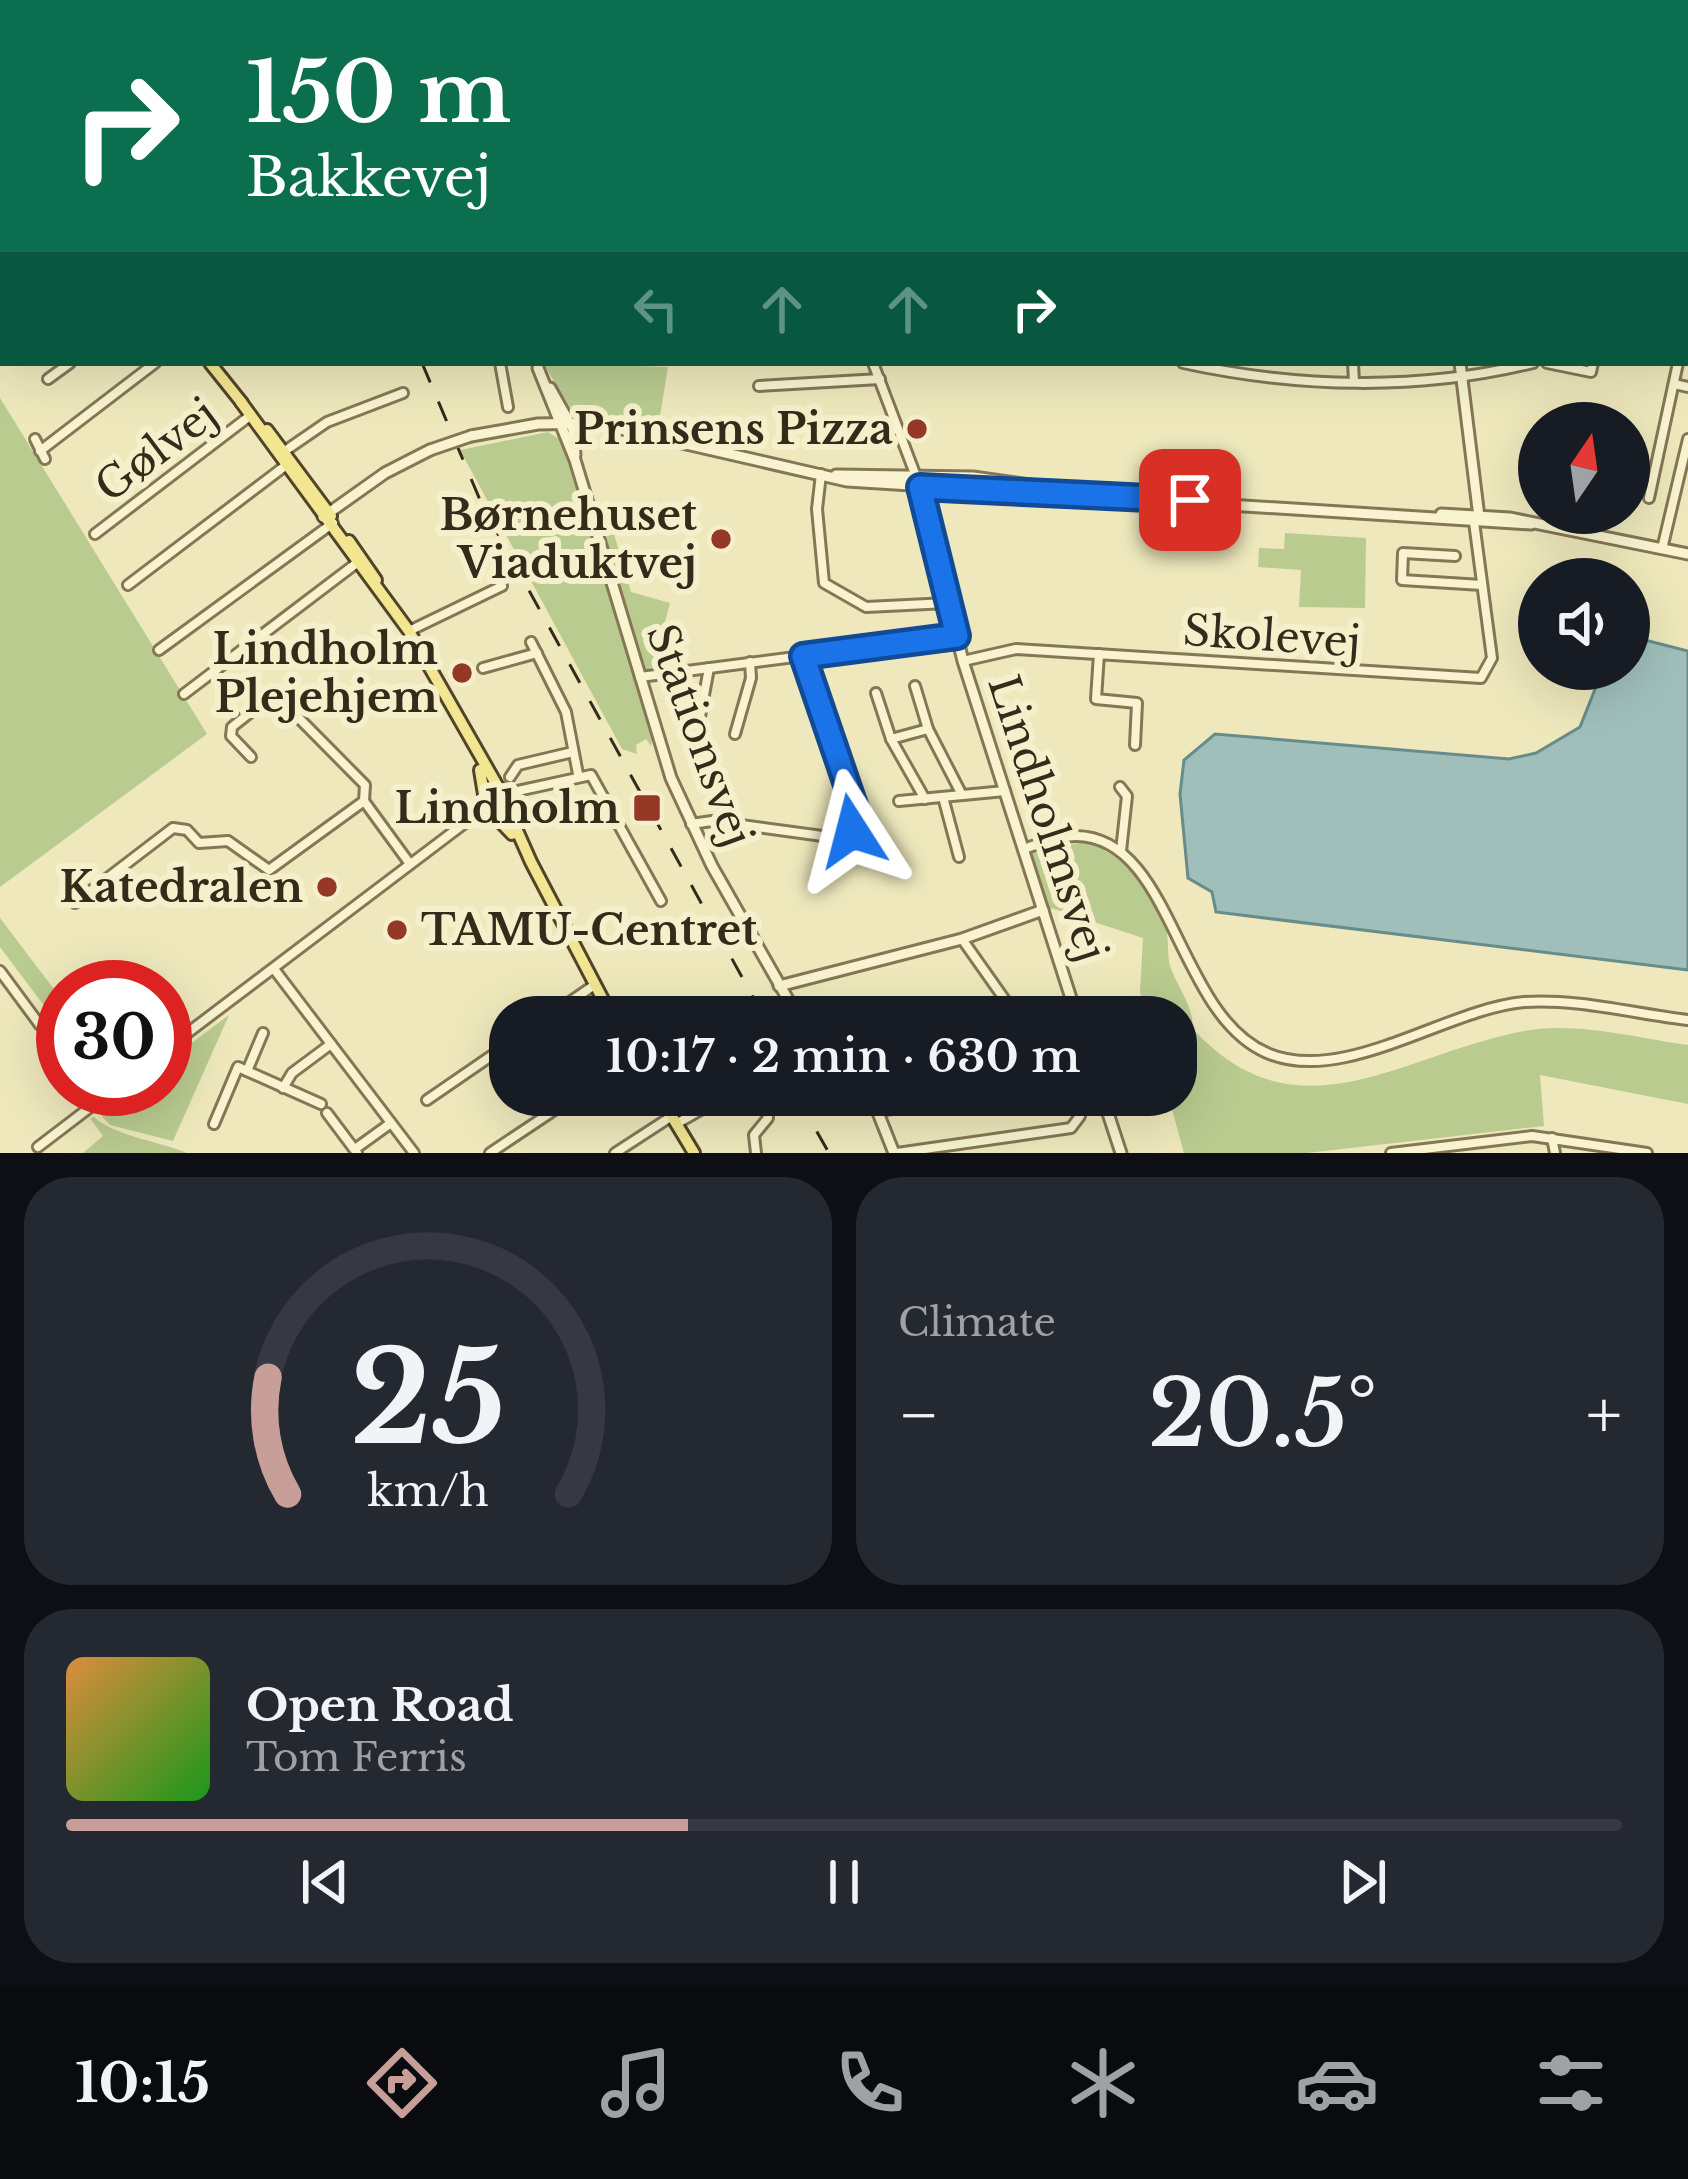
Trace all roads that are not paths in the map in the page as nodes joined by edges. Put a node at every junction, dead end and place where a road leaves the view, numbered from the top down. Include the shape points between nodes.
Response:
1 (66, 366) edge
2 (151, 366) edge
3 (217, 366) edge
4 (501, 366) edge
5 (536, 366) edge
6 (874, 366) edge
7 (1198, 366) edge
8 (1248, 366) edge
9 (1353, 366) edge
10 (1460, 366) edge
11 (1520, 366) edge
12 (1562, 366) edge
13 (1592, 366) edge
14 (1677, 366) edge
15 (1247, 376) junction
16 (48, 379) dead end
17 (880, 379) junction
18 (1462, 380) junction
19 (1354, 382) junction
20 (1674, 384) junction
21 (759, 386) dead end
22 (1688, 387) edge
23 (404, 393) dead end
24 (508, 407) dead end
25 (252, 415) junction
26 (565, 423) junction
27 (35, 439) dead end
28 (1688, 439) edge
29 (285, 458) junction
30 (821, 474) junction
31 (916, 474) junction
32 (920, 487) junction
33 (1075, 493) junction
34 (1650, 493) edge
35 (1476, 517) junction
36 (329, 519) junction
37 (95, 534) dead end
38 (1663, 549) junction
39 (1688, 554) edge
40 (1455, 556) dead end
41 (360, 560) junction
42 (128, 585) dead end
43 (1482, 585) junction
44 (502, 586) dead end
45 (948, 603) junction
46 (409, 631) junction
47 (957, 636) junction
48 (531, 642) dead end
49 (159, 650) dead end
50 (537, 653) junction
51 (1099, 654) junction
52 (803, 656) junction
53 (963, 661) junction
54 (750, 662) junction
55 (483, 668) dead end
56 (709, 668) junction
57 (640, 677) junction
58 (915, 686) dead end
59 (876, 693) dead end
60 (184, 694) dead end
61 (699, 722) dead end
62 (928, 730) junction
63 (735, 734) dead end
64 (891, 739) junction
65 (1135, 745) dead end
66 (574, 752) junction
67 (251, 757) dead end
68 (578, 774) junction
69 (510, 777) dead end
70 (1120, 788) dead end
71 (1005, 791) junction
72 (962, 795) junction
73 (944, 797) junction
74 (925, 799) junction
75 (364, 801) junction
76 (497, 801) junction
77 (898, 802) dead end
78 (691, 824) junction
79 (1023, 849) junction
80 (1121, 850) junction
81 (959, 857) dead end
82 (410, 864) junction
83 (661, 901) dead end
84 (75, 903) dead end
85 (1043, 910) junction
86 (962, 939) junction
87 (274, 969) junction
88 (0, 971) edge
89 (593, 986) junction
90 (779, 986) junction
91 (578, 996) edge
92 (599, 996) edge
93 (785, 996) edge
94 (1002, 996) edge
95 (1070, 996) edge
96 (36, 1020) edge
97 (1688, 1020) edge
98 (192, 1030) edge
99 (263, 1033) dead end
100 (331, 1044) junction
101 (489, 1057) edge
102 (247, 1071) junction
103 (284, 1088) junction
104 (427, 1100) dead end
105 (79, 1116) edge
106 (546, 1116) edge
107 (672, 1116) edge
108 (682, 1116) edge
109 (768, 1116) edge
110 (881, 1116) edge
111 (1080, 1116) edge
112 (1109, 1116) edge
113 (674, 1120) junction
114 (391, 1123) junction
115 (214, 1124) dead end
116 (1552, 1138) junction
117 (38, 1147) dead end
118 (356, 1151) edge
119 (414, 1153) edge
120 (490, 1153) edge
121 (615, 1153) edge
122 (694, 1153) edge
123 (756, 1153) edge
124 (896, 1153) edge
125 (1121, 1153) edge
126 (1391, 1153) edge
127 (1555, 1153) edge
128 (1647, 1153) edge

1 - 16 street
2 - 27 street via 42,455
3 - 25 main road
4 - 24 street
5 - 26 street, Stationsvej
6 - 17 street, Lindholmsvej
7 - 15 street
8 - 15 street
9 - 19 street
10 - 18 street
11 - 18 street
12 - 13 street
14 - 20 street
15 - 19 street
17 - 21 street
17 - 31 street, Lindholmsvej
18 - 19 street
18 - 35 street
20 - 22 street
20 - 34 street
23 - 29 street via 327,422
25 - 29 main road
25 - 37 street, Gølvej
26 - 30 street via 641,430
26 - 36 street, bridge via 430,450
26 - 57 street, Stationsvej
28 - 38 street
29 - 36 main road
29 - 42 street
30 - 31 street
30 - 32 street
30 - 45 street via 824,583 866,608
31 - 32 street, Lindholmsvej
31 - 33 street
32 - 33 street
32 - 45 street, Lindholmsvej
33 - 35 street
35 - 38 street
35 - 43 street, Skolevej
36 - 41 main road
36 - 49 street
38 - 39 street
40 - 43 street, Skolevej via 1403,553 1402,580
41 - 46 main road
41 - 60 street
43 - 51 street, Skolevej via 1492,665 1473,680
44 - 46 street
45 - 47 street, Lindholmsvej
46 - 76 main road
47 - 52 street
47 - 53 street, Lindholmsvej
48 - 50 street
50 - 55 street
50 - 66 street via 566,712
51 - 53 street, Skolevej via 1016,649
51 - 65 street via 1096,699 1137,704
52 - 54 street
52 - 78 street via 856,826 837,838
53 - 71 street, Lindholmsvej
54 - 56 street
54 - 63 street
56 - 57 street
56 - 61 street
57 - 78 street, Stationsvej
58 - 62 street
59 - 64 street
62 - 64 street
62 - 72 street
64 - 74 street
66 - 68 street
66 - 69 street via 518,765
67 - 75 street via 232,727 279,698 365,784
68 - 76 street
68 - 83 street via 591,776
70 - 80 street via 1127,796
71 - 72 street
71 - 79 street, Lindholmsvej
72 - 73 street
73 - 74 street
73 - 81 street
74 - 77 street
75 - 82 street
75 - 84 street via 272,869 235,844 199,843 173,828
76 - 82 street
76 - 89 main road
78 - 90 street, Stationsvej
79 - 80 street via 1075,836
79 - 85 street, Lindholmsvej
80 - 97 street via 1145,878 1214,1013 1276,1057 1343,1057 1517,1003
82 - 87 street
85 - 86 street
85 - 95 street, Lindholmsvej
86 - 90 street
86 - 94 street
87 - 98 street
87 - 100 street
88 - 96 street
89 - 91 street
89 - 92 main road
90 - 93 street, Stationsvej
99 - 102 street
100 - 103 street
100 - 114 street
101 - 104 street
102 - 103 street
102 - 115 street via 238,1067
103 - 118 street via 324,1109
105 - 117 street
106 - 120 street
107 - 113 main road
108 - 113 street
109 - 123 street via 754,1135
110 - 124 street
111 - 124 street via 1071,1128
112 - 125 street
113 - 121 street
113 - 122 main road
114 - 118 street
114 - 119 street
116 - 126 street
116 - 127 street
116 - 128 street

